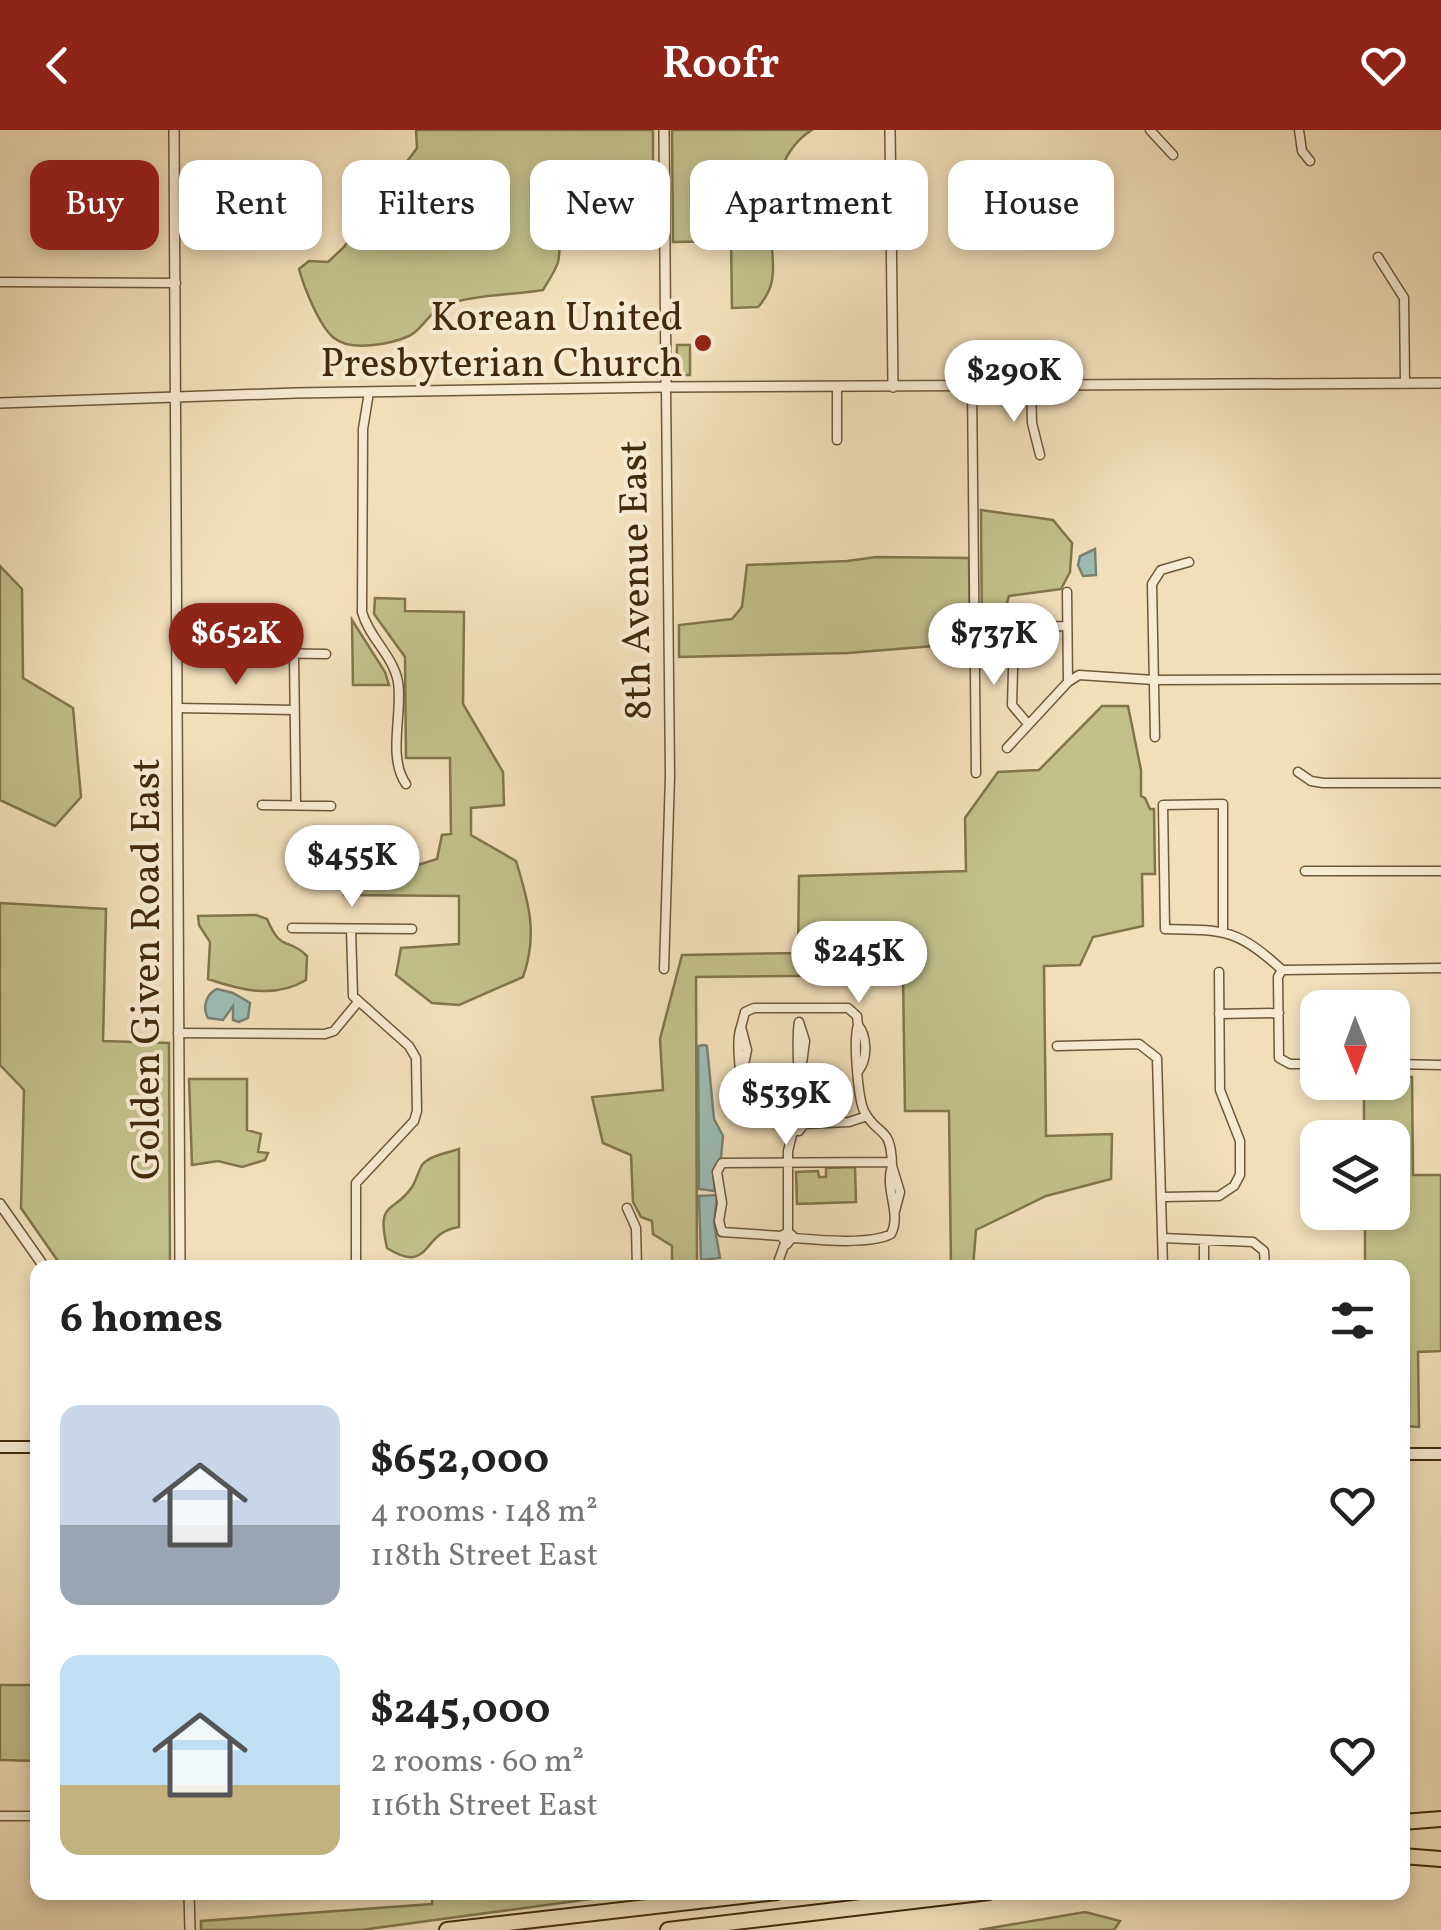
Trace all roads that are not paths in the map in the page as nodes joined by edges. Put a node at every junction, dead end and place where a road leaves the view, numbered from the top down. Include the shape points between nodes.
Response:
1 (174, 130) edge
2 (664, 130) edge
3 (890, 130) edge
4 (1150, 130) edge
5 (1300, 130) edge
6 (1173, 155) dead end
7 (1310, 161) dead end
8 (1378, 258) dead end
9 (0, 282) edge
10 (176, 283) junction
11 (1405, 383) junction
12 (1441, 383) edge
13 (893, 386) junction
14 (972, 386) junction
15 (1031, 386) junction
16 (666, 387) junction
17 (837, 387) junction
18 (369, 392) junction
19 (176, 397) junction
20 (0, 403) edge
21 (837, 440) dead end
22 (1040, 455) dead end
23 (1189, 562) dead end
24 (1066, 592) dead end
25 (1067, 626) junction
26 (261, 653) dead end
27 (294, 654) junction
28 (326, 654) dead end
29 (1441, 679) edge
30 (1154, 680) junction
31 (1068, 682) junction
32 (178, 708) junction
33 (294, 710) junction
34 (1028, 724) junction
35 (1155, 736) dead end
36 (1007, 748) dead end
37 (1298, 772) dead end
38 (976, 773) dead end
39 (1441, 783) edge
40 (406, 784) dead end
41 (262, 805) dead end
42 (296, 805) junction
43 (331, 806) dead end
44 (1441, 871) edge
45 (1305, 872) dead end
46 (292, 928) dead end
47 (351, 929) junction
48 (412, 929) dead end
49 (1223, 930) junction
50 (1441, 968) edge
51 (664, 969) dead end
52 (1282, 970) junction
53 (1218, 972) dead end
54 (358, 1002) junction
55 (799, 1010) junction
56 (1279, 1013) junction
57 (1219, 1014) junction
58 (178, 1032) junction
59 (1057, 1046) dead end
60 (1300, 1063) edge
61 (1410, 1064) edge
62 (1441, 1064) edge
63 (867, 1116) junction
64 (801, 1120) junction
65 (791, 1128) junction
66 (788, 1163) junction
67 (892, 1164) junction
68 (1163, 1197) junction
69 (0, 1204) edge
70 (627, 1208) dead end
71 (787, 1237) junction
72 (1163, 1238) junction
73 (1204, 1241) junction
74 (39, 1260) edge
75 (180, 1260) edge
76 (356, 1260) edge
77 (637, 1260) edge
78 (779, 1260) edge
79 (1162, 1260) edge
80 (1204, 1260) edge
81 (1265, 1260) edge
82 (30, 1447) edge
83 (0, 1448) edge
84 (1410, 1454) edge
85 (1441, 1454) edge
86 (0, 1816) edge
87 (30, 1816) edge
88 (1441, 1819) edge
89 (1410, 1824) edge
90 (1410, 1826) edge
91 (1441, 1828) edge
92 (1441, 1850) edge
93 (1410, 1853) edge
94 (1410, 1855) edge
95 (1441, 1859) edge
96 (189, 1900) edge
97 (708, 1900) edge
98 (921, 1900) edge
99 (190, 1930) edge
100 (446, 1930) edge
101 (668, 1930) edge

1 - 10 street, Golden Given Road East
2 - 16 street, 8th Avenue East
3 - 13 street
4 - 6 street
5 - 7 street
8 - 11 street via 1404,298
9 - 10 street
10 - 19 street, Golden Given Road East
11 - 12 street
11 - 15 street
13 - 14 street
13 - 17 street
14 - 15 street
14 - 38 street
15 - 22 street
16 - 17 street
16 - 18 street
16 - 51 street, 8th Avenue East via 670,777
17 - 21 street
18 - 19 street
18 - 40 street via 362,612 395,671 398,767
19 - 20 street
19 - 32 street, Golden Given Road East
23 - 30 street via 1154,578
24 - 25 street
25 - 31 street
25 - 34 street via 1022,627 1014,635 1012,705
26 - 27 street
27 - 28 street
27 - 33 street
29 - 30 street
30 - 31 street via 1079,675
30 - 35 street
31 - 34 street
32 - 33 street
32 - 58 street, Golden Given Road East
33 - 42 street
34 - 36 street
37 - 39 street via 1323,783
41 - 42 street
42 - 43 street
44 - 45 street
46 - 47 street
47 - 48 street
47 - 54 street
49 - 49 street via 1223,804 1163,804 1166,929
49 - 52 street
50 - 52 street
52 - 56 street
53 - 57 street
54 - 58 street via 326,1034
54 - 76 street via 412,1052 417,1111 356,1183
55 - 63 street via 855,1012 865,1049 860,1070
55 - 64 street via 806,1045
55 - 65 street via 754,1008 743,1014 737,1043 746,1112
56 - 57 street
56 - 60 street via 1281,1061
57 - 68 street via 1220,1090 1240,1140 1237,1182 1219,1196
58 - 75 street, Golden Given Road East
59 - 68 street via 1138,1044 1157,1058
61 - 62 street
63 - 64 street
63 - 67 street via 888,1135
64 - 65 street via 793,1117
65 - 66 street
66 - 67 street
66 - 71 street
66 - 71 street via 722,1163 717,1172 724,1235
67 - 71 street via 900,1192 888,1236
68 - 72 street
69 - 74 street
70 - 77 street via 636,1228
71 - 78 street
72 - 73 street
72 - 79 street
73 - 80 street
73 - 81 street via 1251,1241 1264,1250
82 - 83 main road
84 - 85 main road
86 - 87 street
88 - 89 highway
90 - 91 highway
92 - 93 highway
94 - 95 highway
96 - 99 street
97 - 100 highway
98 - 101 highway

